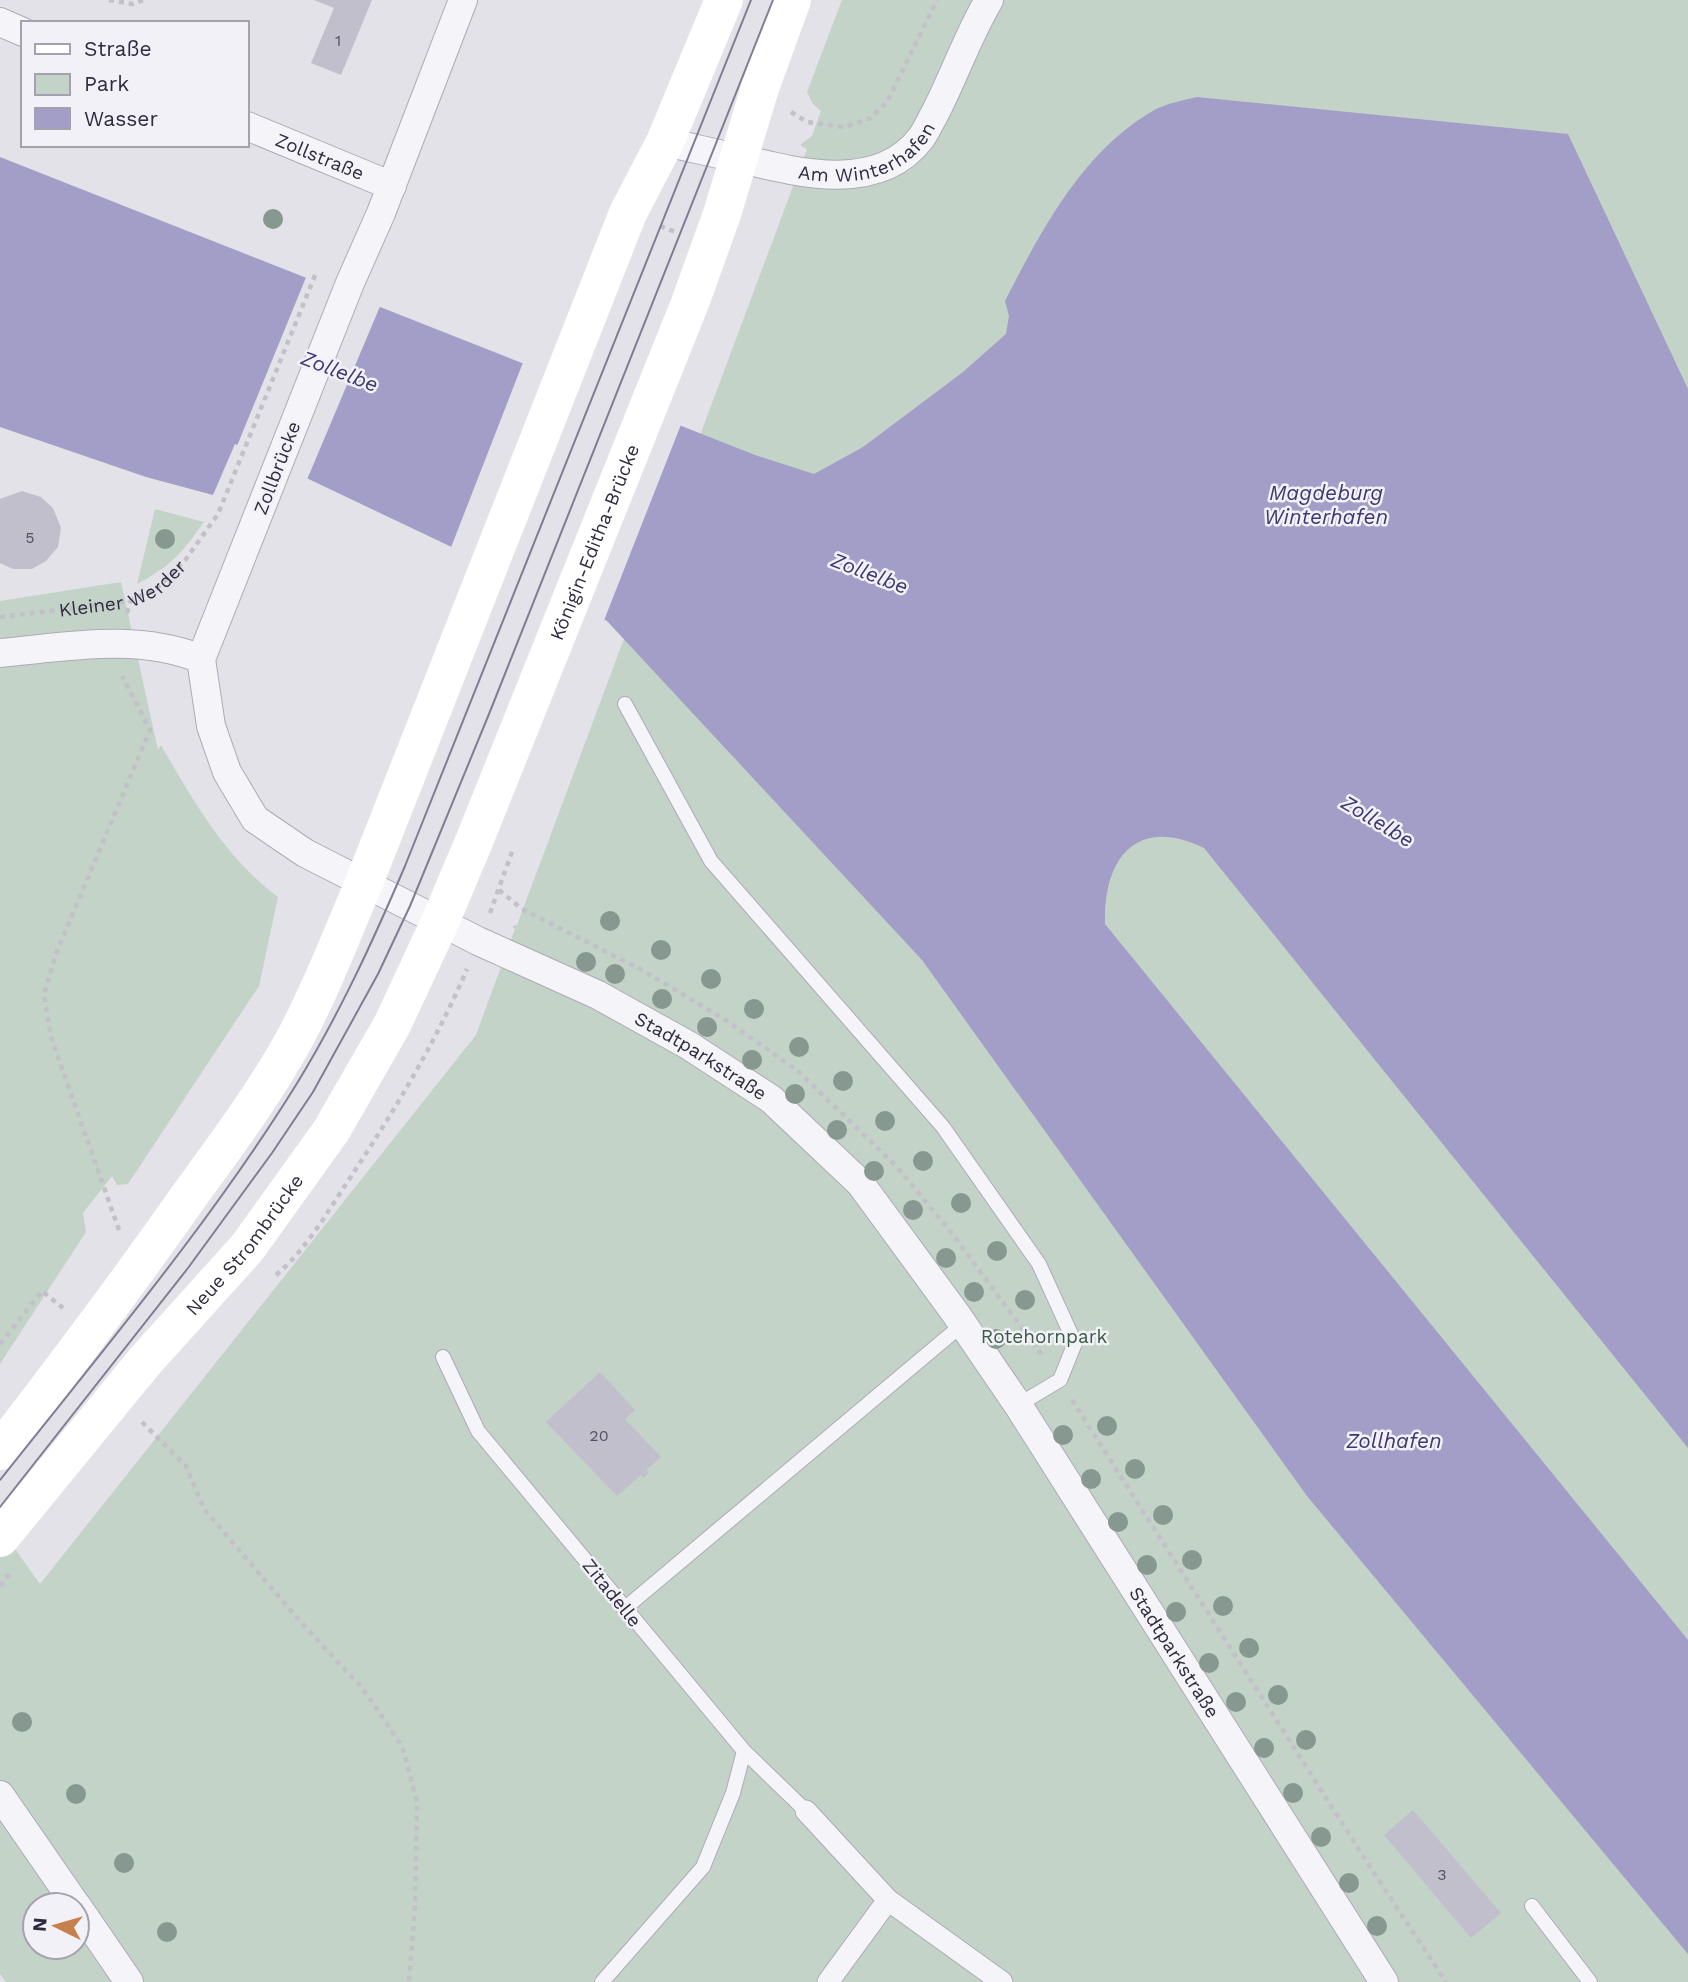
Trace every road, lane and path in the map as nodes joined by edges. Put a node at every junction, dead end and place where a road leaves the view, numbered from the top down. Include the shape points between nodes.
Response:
1 (109, 0) edge
2 (143, 0) edge
3 (463, 0) edge
4 (724, 0) edge
5 (792, 0) edge
6 (937, 0) edge
7 (989, 0) edge
8 (0, 22) edge
9 (21, 31) edge
10 (784, 108) dead end
11 (248, 126) edge
12 (665, 142) junction
13 (739, 159) junction
14 (392, 186) junction
15 (628, 213) junction
16 (710, 246) junction
17 (316, 272) dead end
18 (130, 601) junction
19 (0, 617) edge
20 (121, 643) junction
21 (0, 653) edge
22 (201, 659) junction
23 (625, 704) dead end
24 (475, 839) junction
25 (513, 855) dead end
26 (364, 883) junction
27 (440, 922) junction
28 (129, 1224) dead end
29 (70, 1313) dead end
30 (963, 1324) junction
31 (0, 1344) edge
32 (443, 1357) dead end
33 (1068, 1394) dead end
34 (1018, 1405) junction
35 (136, 1417) dead end
36 (0, 1451) edge
37 (5, 1532) edge
38 (624, 1608) junction
39 (744, 1751) junction
40 (0, 1795) edge
41 (807, 1811) joint
42 (66, 1891) edge
43 (888, 1900) junction
44 (1532, 1906) dead end
45 (91, 1928) edge
46 (129, 1982) edge
47 (409, 1982) edge
48 (601, 1982) edge
49 (828, 1982) edge
50 (1002, 1982) edge
51 (1384, 1982) edge
52 (1446, 1982) edge
53 (1590, 1982) edge

1 - 2 path via 133,4
3 - 14 street, Zollbrücke
4 - 12 main road
5 - 13 main road, Königin-Editha-Brücke
6 - 10 path via 887,102 871,118 844,127 807,122
7 - 13 street, Am Winterhafen via 921,139 895,161 865,173 833,176
8 - 9 street
11 - 14 street, Zollstraße
12 - 13 street, Am Winterhafen
12 - 15 main road
13 - 16 main road, Königin-Editha-Brücke
14 - 22 street, Zollbrücke
15 - 16 path
15 - 26 main road
16 - 24 main road, Königin-Editha-Brücke
17 - 18 path, Kleiner Werder via 218,514 186,559 157,588
18 - 19 path, Kleiner Werder
18 - 20 path
20 - 21 street, Kleiner Werder
20 - 22 street, Kleiner Werder
20 - 28 path via 117,668 150,730 55,956 44,995 51,1037 122,1236
22 - 26 street via 211,726 227,772 255,819 305,853
23 - 34 lane via 711,861 943,1127 1039,1264 1075,1343 1060,1380
24 - 25 path
24 - 27 main road, Königin-Editha-Brücke
26 - 27 street, Stadtparkstraße
26 - 36 main road via 319,989 264,1088 102,1319
27 - 30 street, Stadtparkstraße via 598,995 688,1045 771,1099 860,1183
27 - 37 main road, Neue Strombrücke via 392,1025 316,1152 247,1248 145,1361
29 - 31 path via 42,1291
30 - 34 street, Stadtparkstraße
30 - 38 lane
32 - 38 lane, Zitadelle via 478,1431
33 - 52 path
34 - 51 street, Stadtparkstraße
35 - 47 path via 186,1466 204,1509 363,1689 402,1746 417,1802
38 - 39 lane, Zitadelle
39 - 41 lane, Zitadelle
39 - 48 lane via 733,1793 703,1867
40 - 42 street
41 - 43 street
43 - 49 street
43 - 50 street
44 - 53 lane
45 - 46 street

